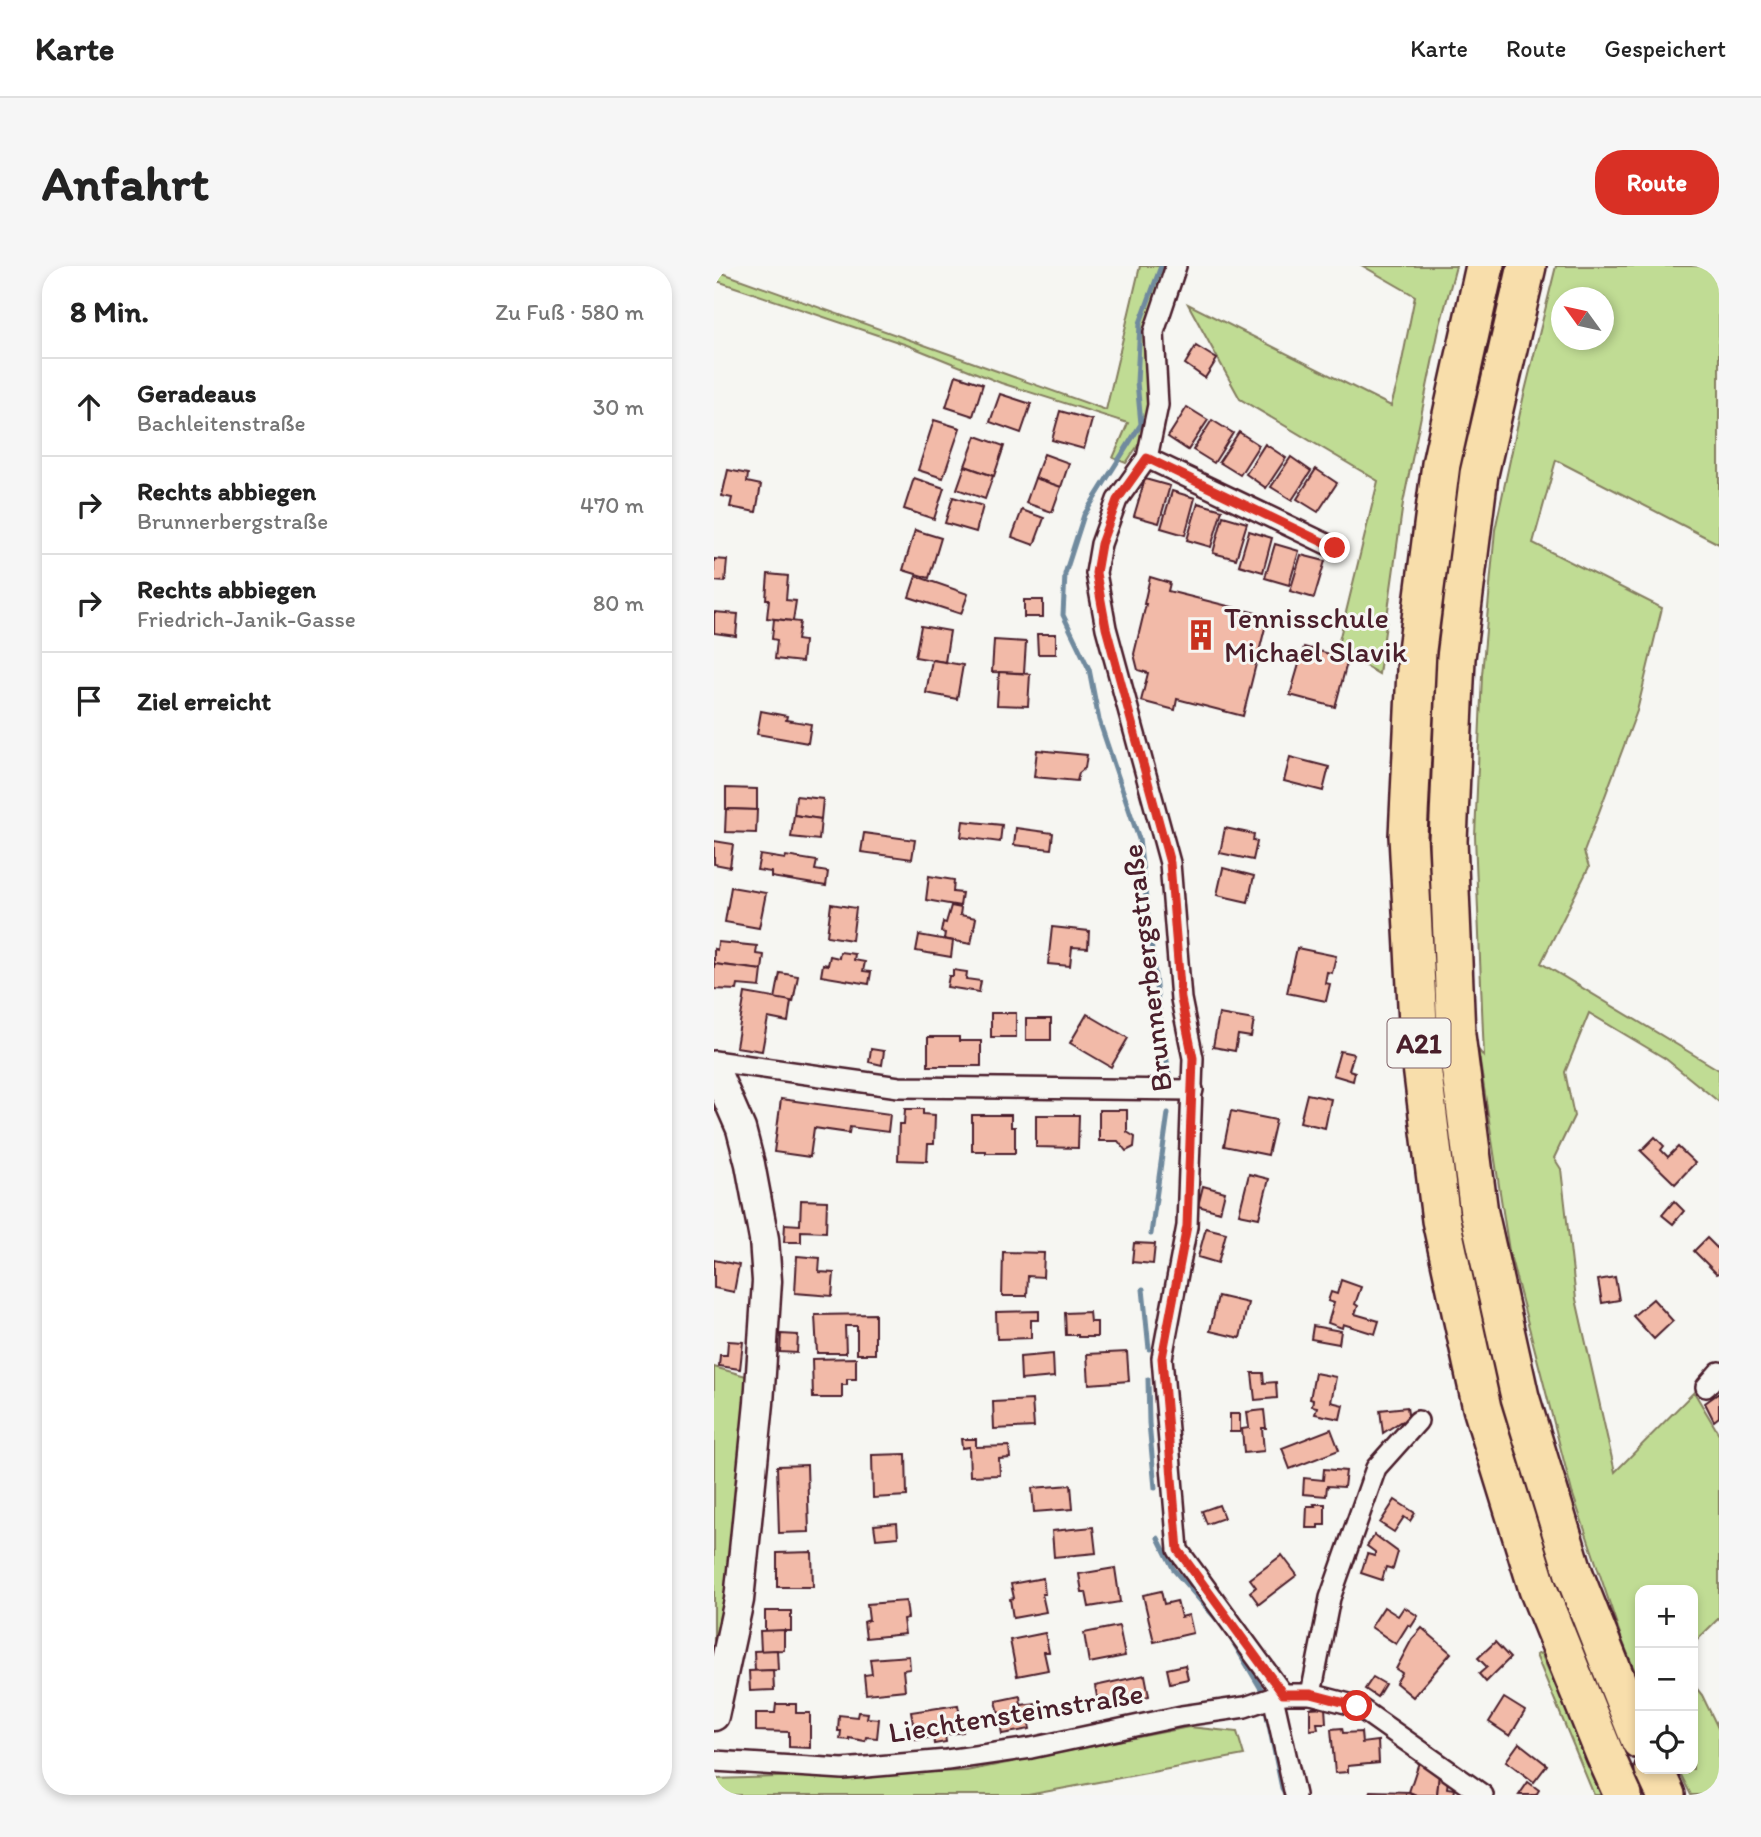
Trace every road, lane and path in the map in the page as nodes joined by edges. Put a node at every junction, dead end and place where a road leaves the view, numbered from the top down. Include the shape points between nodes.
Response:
1 (1176, 266) edge
2 (1485, 266) edge
3 (1527, 266) edge
4 (1147, 458) junction
5 (1335, 548) dead end
6 (714, 1061) edge
7 (714, 1067) edge
8 (1193, 1090) junction
9 (1418, 1421) dead end
10 (1311, 1694) junction
11 (1269, 1699) junction
12 (714, 1716) edge
13 (1635, 1727) edge
14 (714, 1761) edge
15 (1656, 1774) edge
16 (1295, 1795) edge
17 (1483, 1795) edge
18 (1623, 1795) edge
19 (1666, 1795) edge

1 - 4 street, Brunnerbergstraße via 1154,332 1158,405
2 - 18 highway, A21 via 1441,464 1417,650 1408,836 1419,1042 1441,1220 1482,1408 1538,1589
3 - 13 highway, A21 via 1479,474 1456,658 1448,841 1456,1035 1479,1213 1520,1397 1574,1574
4 - 5 street
4 - 8 street, Brunnerbergstraße via 1117,500 1096,573 1106,628 1170,863
6 - 8 street via 899,1087
7 - 12 main road via 741,1129 750,1164 767,1281 739,1600
8 - 11 street, Brunnerbergstraße via 1187,1226 1162,1358 1178,1550
9 - 10 street via 1376,1468 1329,1598
10 - 11 street, Liechtensteinstraße
10 - 17 street, Liechtensteinstraße via 1357,1706
11 - 14 street, Liechtensteinstraße via 1031,1748 947,1760 843,1769
11 - 16 street, Brunnerbergstraße
15 - 19 highway

